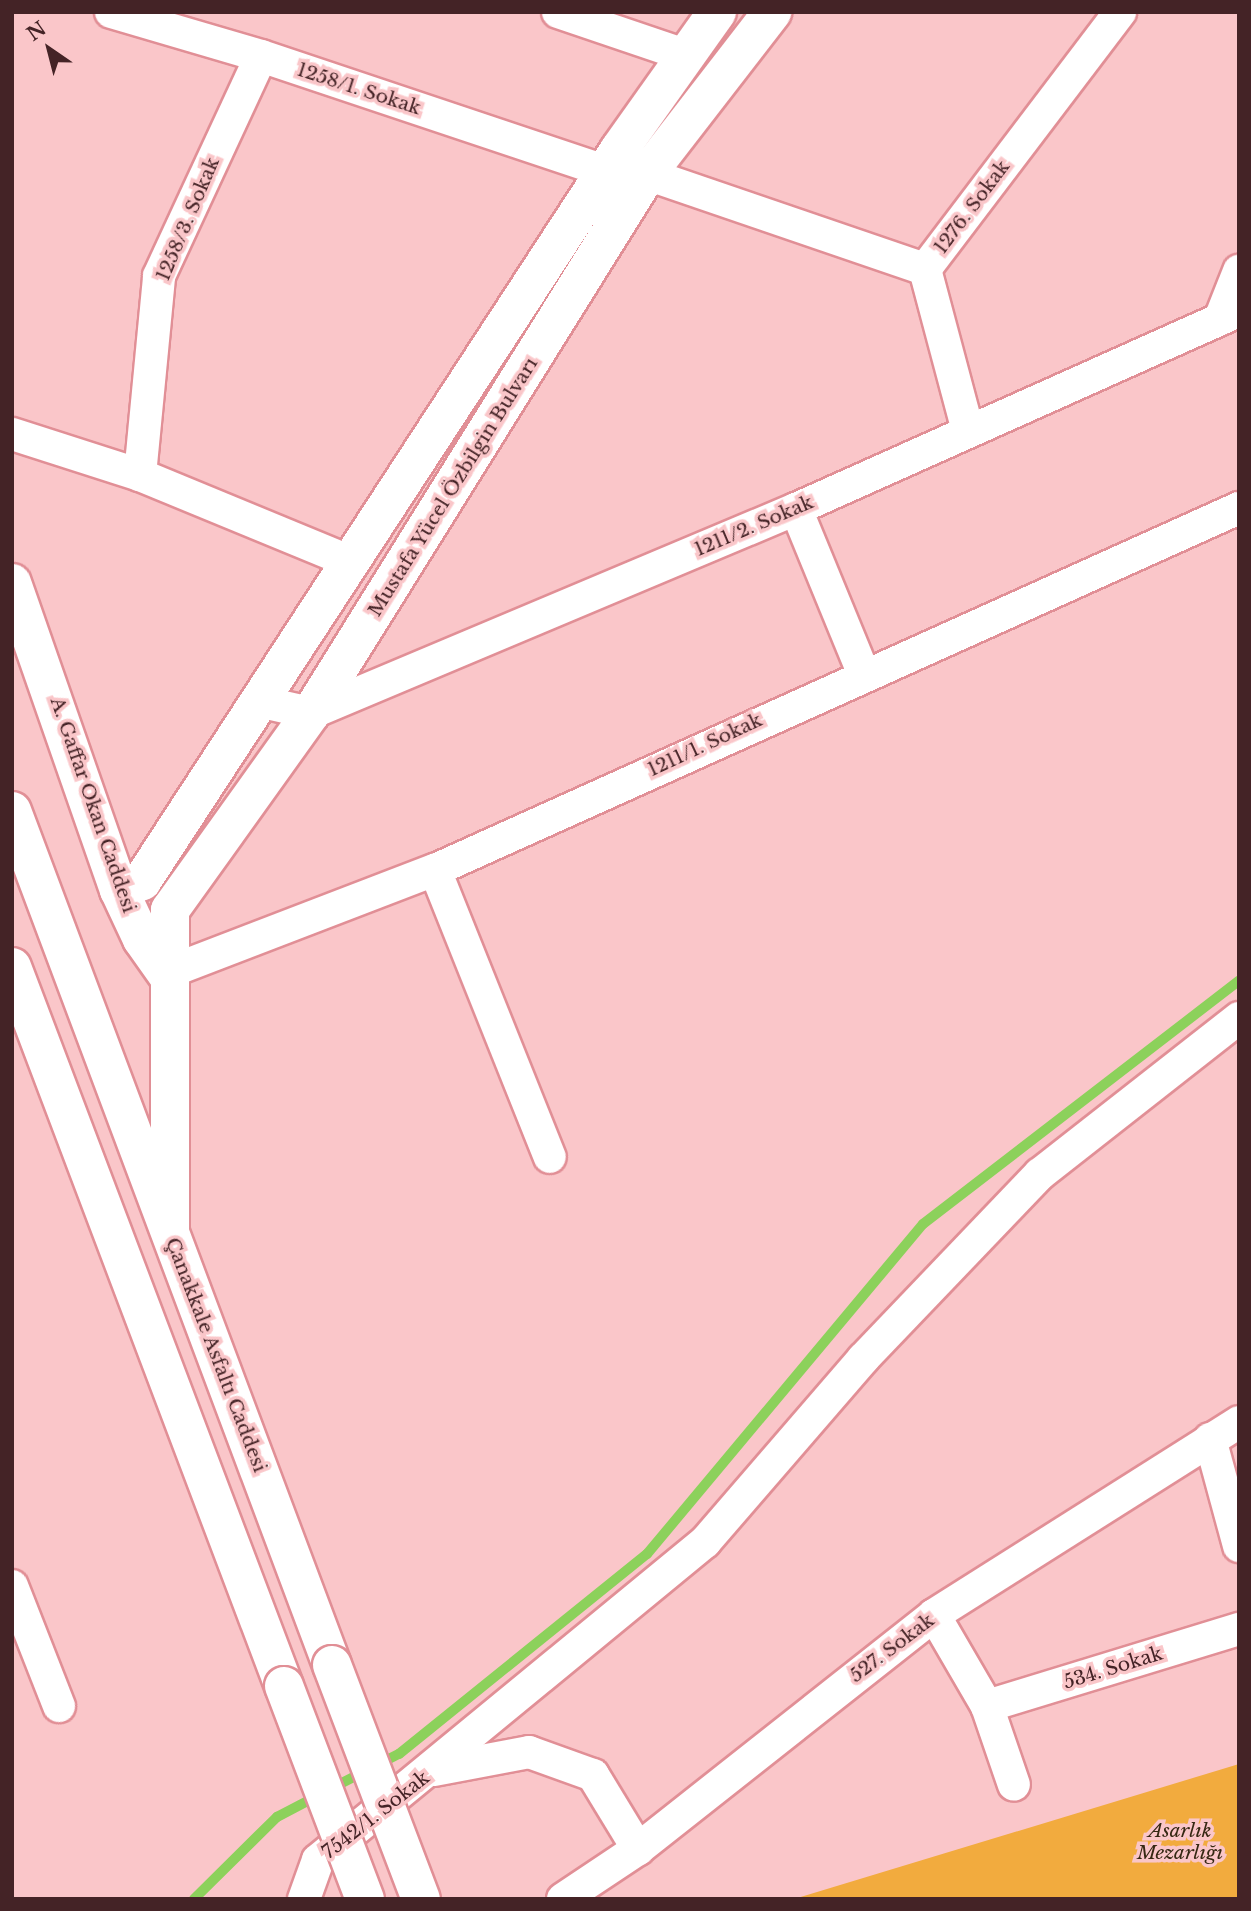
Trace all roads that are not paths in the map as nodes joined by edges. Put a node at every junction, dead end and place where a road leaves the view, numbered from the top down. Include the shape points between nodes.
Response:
1 (111, 12) edge
2 (717, 12) edge
3 (772, 12) edge
4 (1120, 12) edge
5 (570, 14) edge
6 (685, 55) junction
7 (261, 56) junction
8 (624, 165) junction
9 (925, 269) junction
10 (1239, 271) edge
11 (1229, 315) edge
12 (968, 431) junction
13 (12, 434) edge
14 (140, 475) junction
15 (1239, 508) edge
16 (796, 509) junction
17 (353, 563) junction
18 (12, 583) edge
19 (863, 672) junction
20 (262, 702) junction
21 (311, 713) junction
22 (12, 811) edge
23 (435, 870) junction
24 (131, 885) junction
25 (170, 911) junction
26 (12, 967) edge
27 (166, 973) junction
28 (1239, 1018) edge
29 (550, 1157) dead end
30 (170, 1235) junction
31 (1239, 1422) edge
32 (1210, 1439) junction
33 (1239, 1546) edge
34 (12, 1586) edge
35 (934, 1615) junction
36 (1239, 1629) edge
37 (59, 1706) dead end
38 (987, 1706) junction
39 (433, 1770) junction
40 (1014, 1785) dead end
41 (638, 1849) junction
42 (304, 1899) edge
43 (365, 1899) edge
44 (421, 1899) edge
45 (563, 1899) edge

1 - 7 street, 1258/1. Sokak
2 - 6 main road, Mustafa Yücel Özbilgin Bulvarı
3 - 8 main road, Mustafa Yücel Özbilgin Bulvarı
4 - 9 street, 1276. Sokak
5 - 6 street
6 - 8 main road, Mustafa Yücel Özbilgin Bulvarı
7 - 8 street, 1258/1. Sokak
7 - 14 street, 1258/3. Sokak via 159,276
8 - 9 street, 1258/1. Sokak
8 - 17 main road, Mustafa Yücel Özbilgin Bulvarı
8 - 21 main road, Mustafa Yücel Özbilgin Bulvarı
9 - 12 street, 1276. Sokak
10 - 11 street
11 - 12 street, 1211/2. Sokak
12 - 16 street, 1211/2. Sokak
13 - 14 street
14 - 17 street
15 - 19 street, 1211/1. Sokak
16 - 19 street
16 - 21 street, 1211/2. Sokak
17 - 20 main road, Mustafa Yücel Özbilgin Bulvarı
18 - 24 main road, A. Gaffar Okan Caddesi
19 - 23 street, 1211/1. Sokak
20 - 21 street
20 - 24 main road, Mustafa Yücel Özbilgin Bulvarı
21 - 25 main road, Mustafa Yücel Özbilgin Bulvarı
22 - 30 main road, Çanakkale Asfaltı Caddesi
23 - 27 street, 1211/1. Sokak
23 - 29 street
24 - 25 street
24 - 27 main road, A. Gaffar Okan Caddesi via 142,939
25 - 27 main road
26 - 43 main road, bridge
27 - 30 main road
28 - 39 street via 1040,1174 863,1359 705,1542
30 - 44 main road, Çanakkale Asfaltı Caddesi, bridge
31 - 32 street, 527. Sokak
32 - 33 street
32 - 35 street, 527. Sokak
34 - 37 street
35 - 38 street
35 - 41 street, 527. Sokak
36 - 38 street, 534. Sokak
38 - 40 street
39 - 41 street, 7542/1. Sokak via 529,1752 593,1775
39 - 42 street, 7542/1. Sokak via 318,1860
41 - 45 street, 527. Sokak

